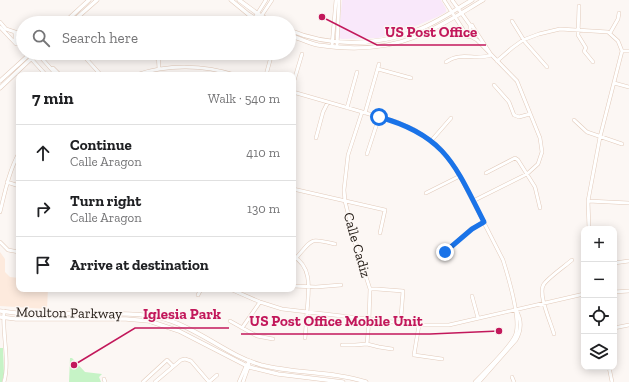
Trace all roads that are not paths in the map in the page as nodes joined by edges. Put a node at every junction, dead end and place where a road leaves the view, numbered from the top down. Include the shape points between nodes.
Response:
1 (89, 0) edge
2 (97, 0) edge
3 (231, 0) edge
4 (239, 0) edge
5 (266, 0) edge
6 (272, 0) edge
7 (336, 0) edge
8 (339, 0) edge
9 (444, 0) edge
10 (452, 0) edge
11 (472, 0) edge
12 (482, 0) edge
13 (578, 6) dead end
14 (458, 8) junction
15 (452, 12) junction
16 (461, 13) junction
17 (619, 13) dead end
18 (259, 15) junction
19 (72, 16) edge
20 (79, 16) edge
21 (251, 16) edge
22 (455, 17) junction
23 (512, 21) dead end
24 (0, 22) edge
25 (470, 25) junction
26 (0, 27) edge
27 (578, 29) junction
28 (296, 32) edge
29 (15, 33) joint
30 (610, 33) junction
31 (296, 37) edge
32 (468, 37) junction
33 (16, 40) edge
34 (523, 40) junction
35 (16, 44) edge
36 (334, 44) junction
37 (622, 51) junction
38 (629, 51) edge
39 (302, 54) dead end
40 (492, 55) junction
41 (23, 60) edge
42 (25, 60) edge
43 (33, 60) edge
44 (43, 60) edge
45 (87, 60) edge
46 (158, 60) edge
47 (270, 60) edge
48 (497, 61) junction
49 (446, 62) dead end
50 (593, 62) dead end
51 (379, 64) dead end
52 (47, 65) junction
53 (37, 66) junction
54 (546, 67) dead end
55 (159, 69) junction
56 (378, 69) junction
57 (43, 72) edge
58 (53, 72) edge
59 (57, 72) edge
60 (98, 72) edge
61 (148, 72) edge
62 (222, 72) edge
63 (267, 72) edge
64 (357, 72) dead end
65 (296, 74) edge
66 (411, 78) dead end
67 (0, 81) edge
68 (614, 83) junction
69 (494, 85) dead end
70 (629, 87) edge
71 (0, 88) edge
72 (296, 93) edge
73 (328, 102) junction
74 (347, 108) junction
75 (363, 112) junction
76 (530, 114) junction
77 (379, 117) junction
78 (451, 118) dead end
79 (574, 120) dead end
80 (600, 137) junction
81 (316, 138) dead end
82 (431, 140) junction
83 (622, 144) dead end
84 (367, 154) dead end
85 (16, 160) edge
86 (486, 173) dead end
87 (527, 174) junction
88 (460, 176) junction
89 (8, 182) junction
90 (16, 185) edge
91 (296, 190) edge
92 (426, 193) dead end
93 (345, 201) junction
94 (473, 201) junction
95 (588, 201) junction
96 (629, 203) edge
97 (540, 208) dead end
98 (0, 212) edge
99 (484, 222) junction
100 (589, 226) edge
101 (380, 233) dead end
102 (0, 242) edge
103 (335, 244) dead end
104 (16, 251) edge
105 (445, 252) dead end
106 (296, 256) edge
107 (296, 258) edge
108 (572, 260) dead end
109 (629, 261) edge
110 (617, 263) edge
111 (341, 285) dead end
112 (296, 286) edge
113 (309, 286) junction
114 (370, 290) junction
115 (629, 291) edge
116 (200, 292) edge
117 (237, 292) edge
118 (617, 292) edge
119 (198, 295) dead end
120 (581, 295) edge
121 (472, 296) dead end
122 (260, 302) junction
123 (544, 302) junction
124 (515, 309) junction
125 (2, 311) edge
126 (307, 312) junction
127 (92, 314) junction
128 (401, 317) dead end
129 (2, 318) edge
130 (478, 318) junction
131 (94, 319) junction
132 (369, 320) junction
133 (230, 321) dead end
134 (419, 325) junction
135 (629, 325) edge
136 (617, 327) edge
137 (242, 328) junction
138 (554, 334) dead end
139 (305, 338) dead end
140 (272, 339) dead end
141 (367, 344) junction
142 (342, 345) dead end
143 (392, 349) dead end
144 (442, 359) dead end
145 (250, 361) junction
146 (173, 366) junction
147 (247, 367) junction
148 (610, 370) edge
149 (217, 375) dead end
150 (512, 377) dead end
151 (480, 380) edge
152 (4, 382) edge
153 (143, 382) edge
154 (155, 382) edge
155 (209, 382) edge
156 (239, 382) edge
157 (243, 382) edge
158 (343, 382) edge
159 (366, 382) edge
160 (475, 382) edge
161 (514, 382) edge
162 (612, 382) edge

1 - 19 main road
2 - 20 main road
3 - 21 main road
4 - 18 main road
5 - 18 street
6 - 18 street
7 - 36 street
8 - 36 street
9 - 15 street
10 - 14 street
11 - 14 main road
12 - 16 main road
13 - 27 street
14 - 15 main road
14 - 16 street
15 - 22 street
15 - 36 main road via 415,31 381,41
16 - 22 main road
16 - 25 street
17 - 30 street
22 - 32 street
22 - 36 main road via 424,34 394,44 359,48
23 - 34 street
24 - 29 street via 6,29
25 - 32 street
25 - 40 street via 474,27
26 - 35 street
27 - 30 street
27 - 34 street via 549,31
27 - 50 street via 579,37 586,48 584,51
28 - 36 main road
29 - 33 street
30 - 37 street via 618,41
31 - 36 main road via 318,44
32 - 40 street via 477,40
34 - 48 street
34 - 54 street
37 - 38 street
37 - 68 street
39 - 65 street
40 - 48 street
40 - 49 street via 453,57
41 - 67 main road
42 - 71 main road
43 - 53 street
44 - 52 street
45 - 60 street
46 - 55 street
47 - 63 street
48 - 76 street via 517,82
51 - 56 street, Calle Cadiz
52 - 53 street via 40,62
52 - 58 street
52 - 59 street
53 - 57 street
55 - 61 street
55 - 62 street via 191,67
56 - 66 street
56 - 75 street, Calle Cadiz
64 - 74 street
68 - 70 street
68 - 80 street
69 - 76 street via 509,102 514,115 519,117
72 - 73 street
73 - 74 street
73 - 81 street
74 - 75 street
75 - 77 street
75 - 93 street, Calle Cadiz via 348,155
76 - 87 street via 540,138 542,152 538,164
77 - 82 street via 413,129
77 - 84 street
78 - 82 street
79 - 80 street via 587,132
80 - 83 street
80 - 95 street
82 - 88 street via 448,157
85 - 89 street
86 - 87 street via 514,158
87 - 94 street
87 - 97 street via 535,187
88 - 92 street
88 - 94 street
89 - 90 street
89 - 98 street
91 - 93 street, Calle Cadiz
93 - 101 street, Calle Cadiz via 385,210
93 - 114 street, Calle Cadiz
94 - 99 street
95 - 96 street
95 - 100 street
99 - 105 street
99 - 124 street via 503,260
102 - 104 street via 8,250
103 - 106 street via 312,240
107 - 113 street via 306,269
108 - 123 street via 544,284 541,290
109 - 110 street
111 - 113 street
112 - 113 street
113 - 126 street
114 - 128 street, Calle Cadiz via 403,291
114 - 132 street, Calle Cadiz
115 - 118 street
116 - 119 street
117 - 122 street
120 - 123 street
121 - 130 street
122 - 126 street via 282,309
122 - 137 street
123 - 124 street
123 - 138 street
124 - 130 street
124 - 151 street via 520,324 516,340
125 - 127 main road, Moulton Parkway
125 - 129 street
126 - 132 street
126 - 139 street
127 - 131 main road
127 - 145 main road, Moulton Parkway via 134,314 162,319 187,328
129 - 131 main road, Moulton Parkway
129 - 152 street via 6,369
130 - 134 street via 449,324
131 - 147 main road, Moulton Parkway via 139,320 169,327
132 - 134 street
132 - 141 street, Calle Cadiz
133 - 137 street
134 - 144 street via 414,355
135 - 136 street
137 - 140 street via 257,336
141 - 142 street
141 - 143 street
145 - 147 street
145 - 159 main road, Moulton Parkway via 274,368 345,376
146 - 153 street via 167,360
146 - 154 street
146 - 155 street via 188,359
147 - 156 street
147 - 157 street
147 - 158 main road, Moulton Parkway via 278,374
148 - 162 street
149 - 155 street
150 - 161 street
151 - 160 street

